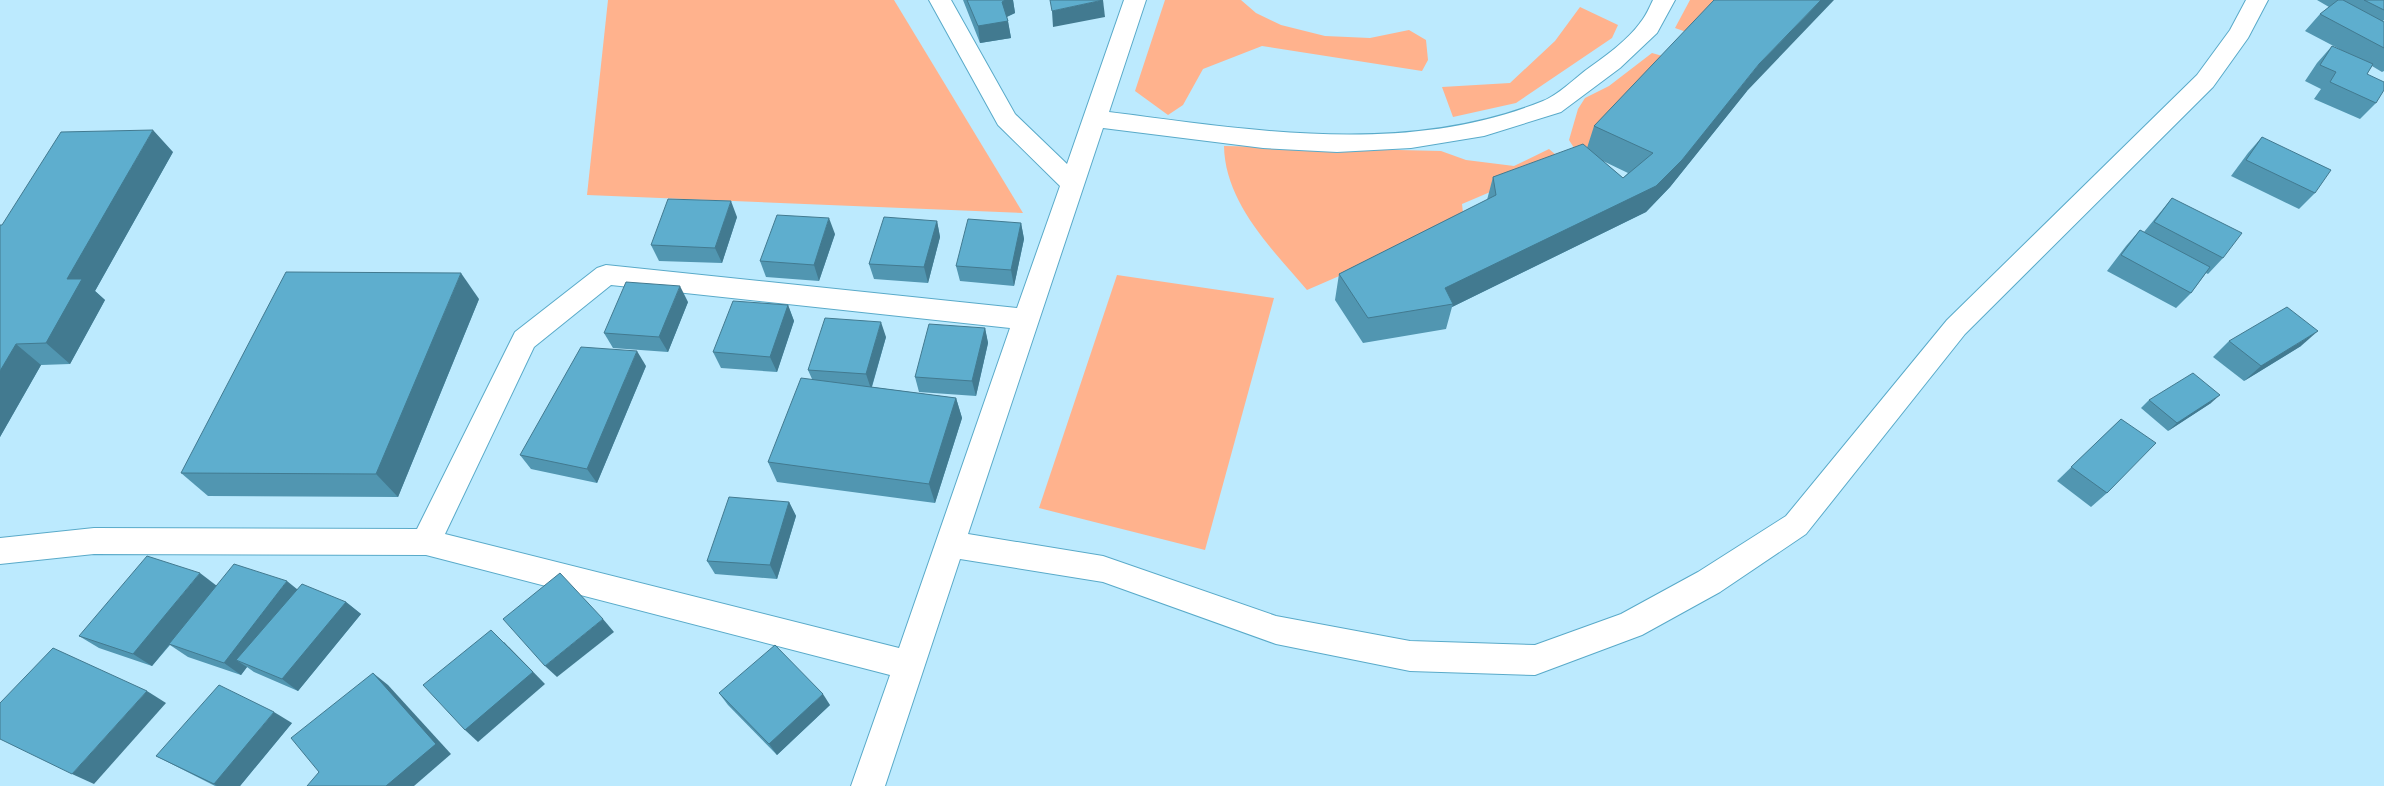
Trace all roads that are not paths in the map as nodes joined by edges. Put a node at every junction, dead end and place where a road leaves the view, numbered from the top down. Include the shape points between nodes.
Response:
1 (940, 0) edge
2 (1135, 0) edge
3 (1664, 0) edge
4 (2257, 0) edge
5 (1096, 119) junction
6 (1072, 184) junction
7 (1028, 320) junction
8 (426, 542) junction
9 (951, 544) junction
10 (0, 551) edge
11 (909, 665) junction
12 (868, 786) edge

1 - 6 street via 1006,119
2 - 5 street
3 - 5 street via 1649,28 1618,57 1553,106 1484,128 1411,140 1337,144 1263,140
4 - 9 street via 2240,33 2205,81 1956,327 1796,525 1709,582 1631,625 1535,660 1410,656 1276,630 1103,569
5 - 6 street
6 - 7 street
7 - 8 street via 606,275 524,340
7 - 9 street
8 - 10 street via 94,541
8 - 11 street
9 - 11 street
11 - 12 street

